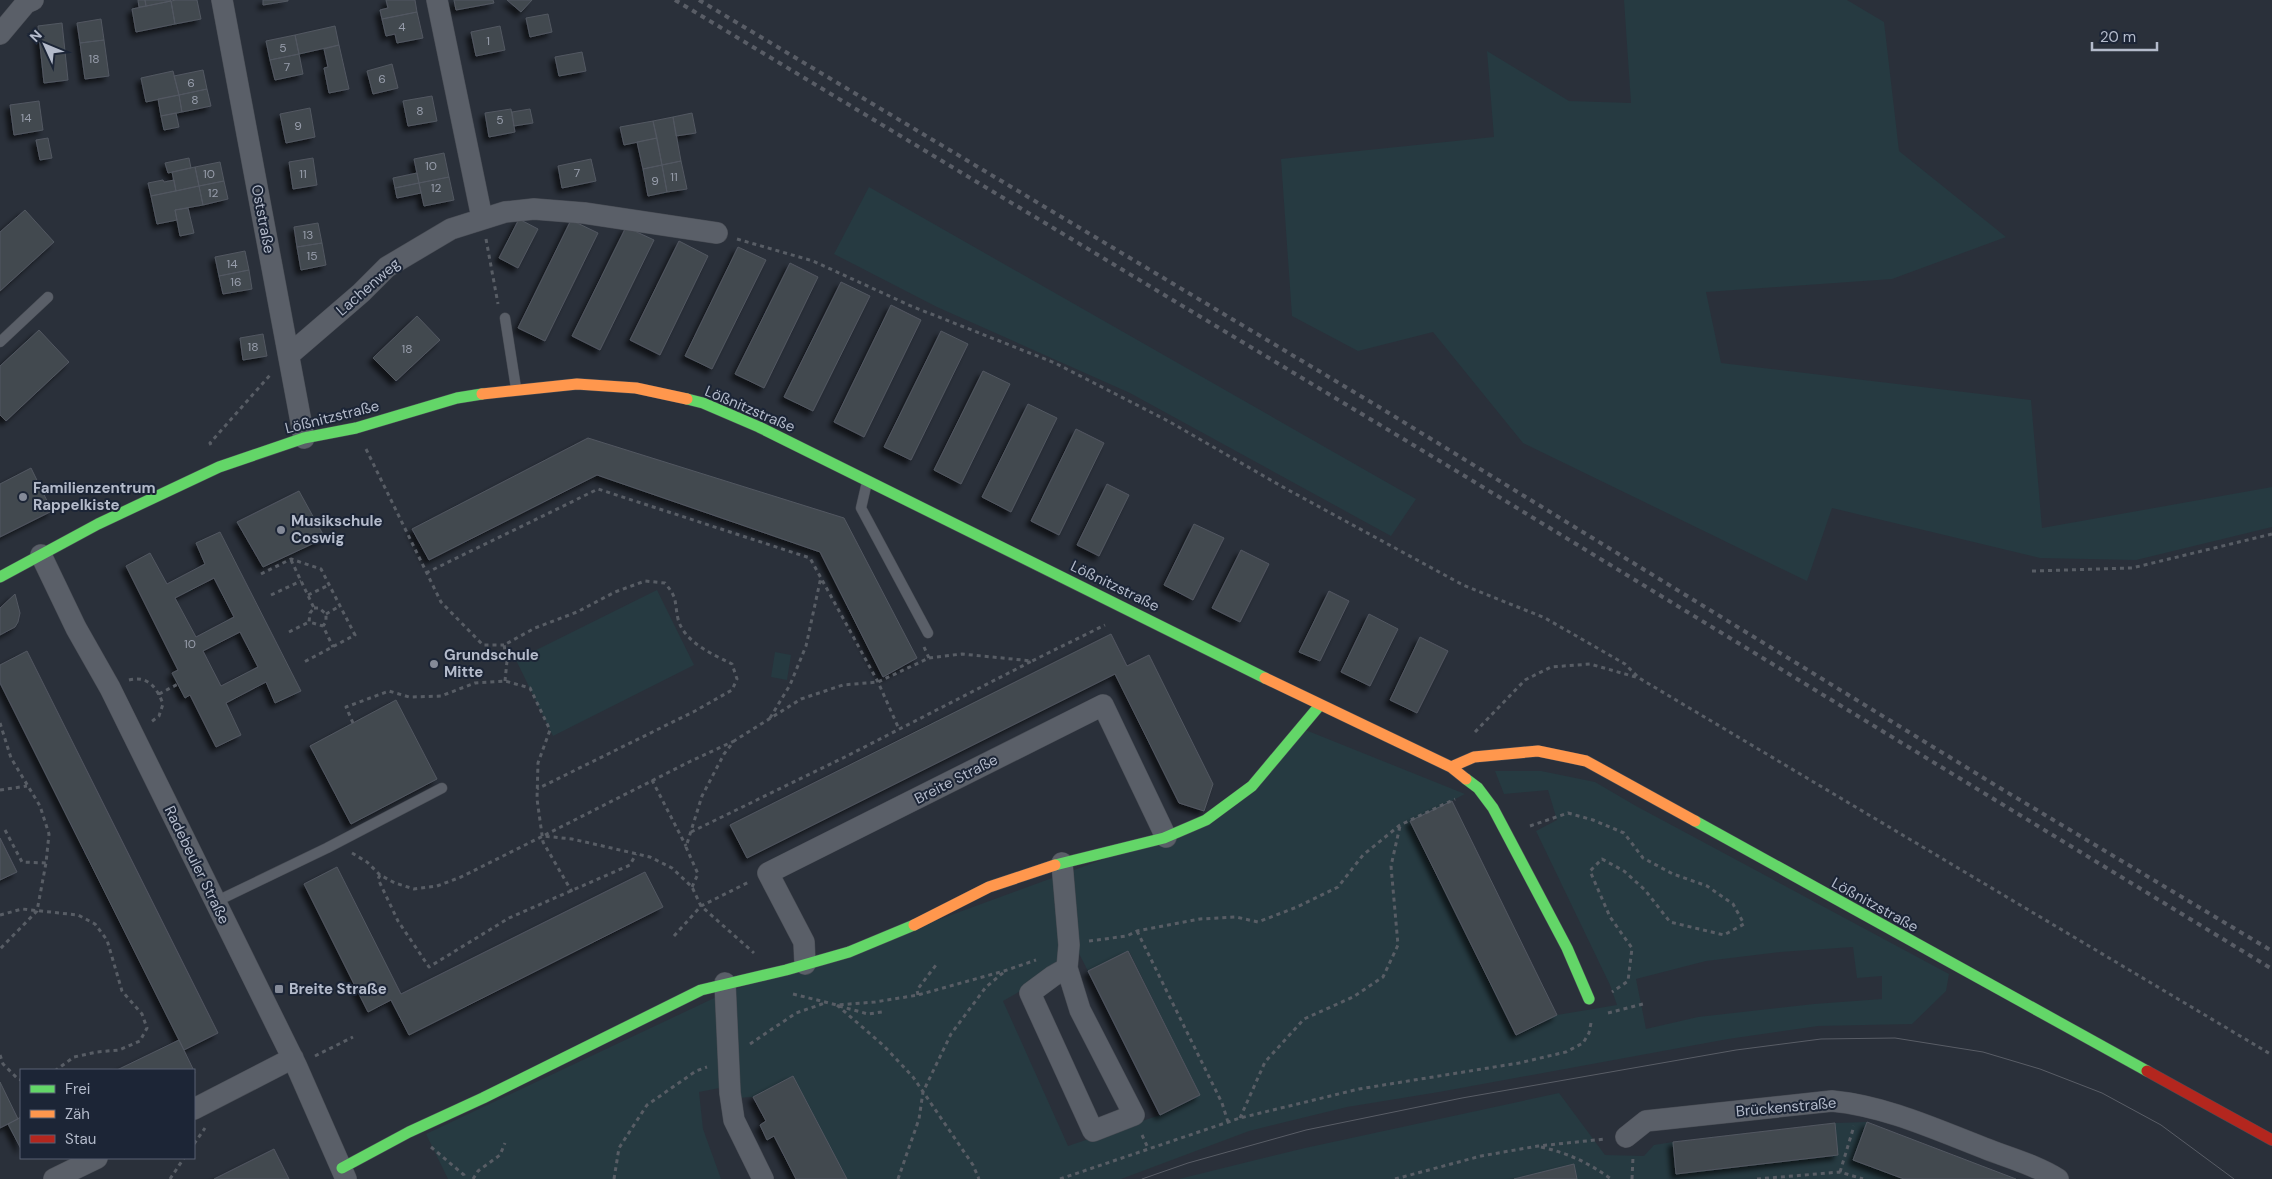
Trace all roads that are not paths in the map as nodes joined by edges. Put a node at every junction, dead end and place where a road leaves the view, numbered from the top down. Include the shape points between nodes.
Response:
1 (222, 0) edge
2 (438, 0) edge
3 (30, 2) edge
4 (0, 14) edge
5 (0, 34) edge
6 (482, 218) junction
7 (717, 234) road end
8 (48, 297) dead end
9 (504, 318) road end
10 (0, 342) edge
11 (289, 355) junction
12 (516, 388) junction
13 (304, 438) junction
14 (868, 481) junction
15 (41, 555) junction
16 (0, 576) edge
17 (928, 633) dead end
18 (1320, 705) junction
19 (1451, 767) junction
20 (442, 788) dead end
21 (1166, 837) junction
22 (1062, 863) junction
23 (215, 902) junction
24 (805, 964) junction
25 (1067, 968) junction
26 (725, 983) junction
27 (1589, 999) road end
28 (295, 1062) junction
29 (195, 1109) edge
30 (1626, 1137) road end
31 (2272, 1140) edge
32 (95, 1159) edge
33 (344, 1174) edge
34 (54, 1179) edge
35 (763, 1179) edge
36 (2058, 1179) edge

1 - 11 street, Oststraße
2 - 6 street
3 - 4 street
3 - 5 street
6 - 7 street, Lachenweg via 534,209 623,218
6 - 11 street, Lachenweg via 451,229 386,267 361,294
8 - 10 lane
9 - 12 lane
11 - 13 street, Oststraße
12 - 13 street, Lößnitzstraße via 457,398 356,428
12 - 14 street, Lößnitzstraße via 577,384 636,388 703,404 759,427
13 - 15 street, Lößnitzstraße via 219,466
14 - 17 lane via 861,508
14 - 18 street, Lößnitzstraße
15 - 16 street, Lößnitzstraße
15 - 23 street, Radebeuler Straße
18 - 19 street, Lößnitzstraße
18 - 21 street via 1252,786 1206,820
19 - 27 street, Lößnitzstraße via 1478,788 1494,808 1567,948
19 - 31 street, Lößnitzstraße via 1474,757 1538,751 1586,761
20 - 23 lane
21 - 22 street
21 - 24 street, Breite Straße via 1103,706 768,873 804,942
22 - 24 street via 989,887 912,926 849,952
22 - 25 street via 1069,945
23 - 28 street, Radebeuler Straße
24 - 26 street
25 - 25 street via 1080,1010 1134,1115 1093,1131 1030,993
26 - 33 street via 701,990 408,1132
26 - 35 street via 734,1120
28 - 29 street
28 - 33 street, Radebeuler Straße
30 - 36 street, Brückenstraße via 1646,1121 1832,1101 1861,1104 1916,1122 2034,1166
32 - 34 street

